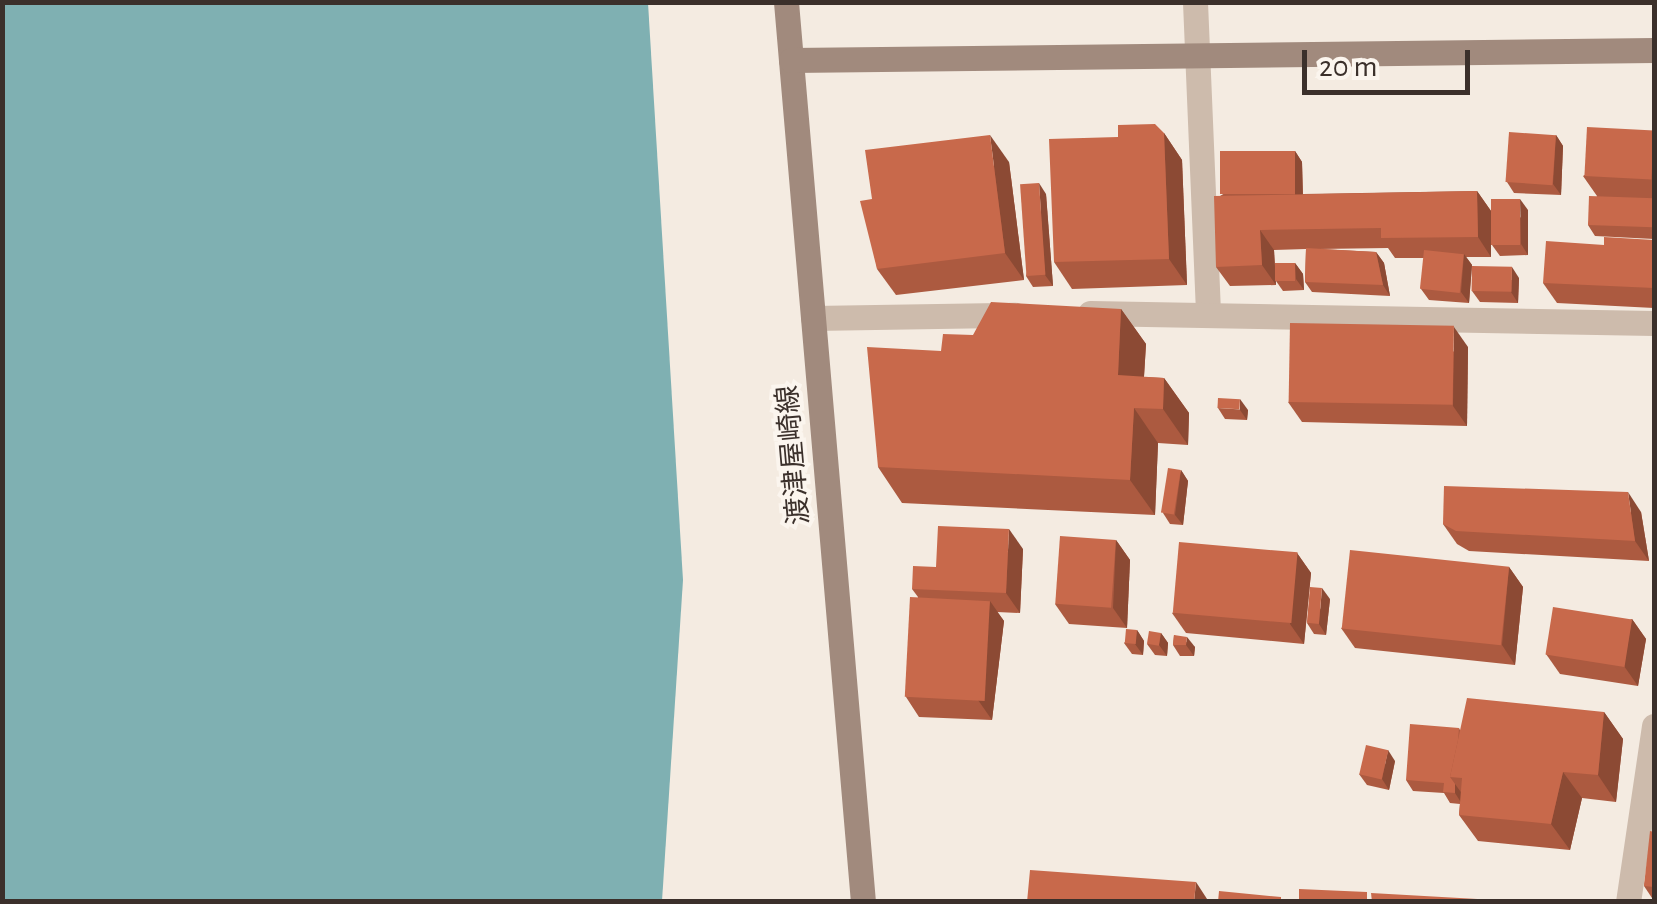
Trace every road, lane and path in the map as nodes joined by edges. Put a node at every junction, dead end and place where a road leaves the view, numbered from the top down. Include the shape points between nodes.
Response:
1 (786, 2) edge
2 (1196, 2) edge
3 (1654, 50) edge
4 (1193, 52) junction
5 (791, 60) junction
6 (1208, 311) junction
7 (813, 318) junction
8 (1654, 323) edge
9 (1654, 726) edge
10 (863, 902) edge
11 (1628, 902) edge

1 - 5 main road, 渡津屋崎線
2 - 4 street
3 - 4 main road
4 - 5 main road
4 - 6 street
5 - 7 main road, 渡津屋崎線
6 - 7 street
6 - 8 street
7 - 10 main road, 渡津屋崎線
9 - 11 street

